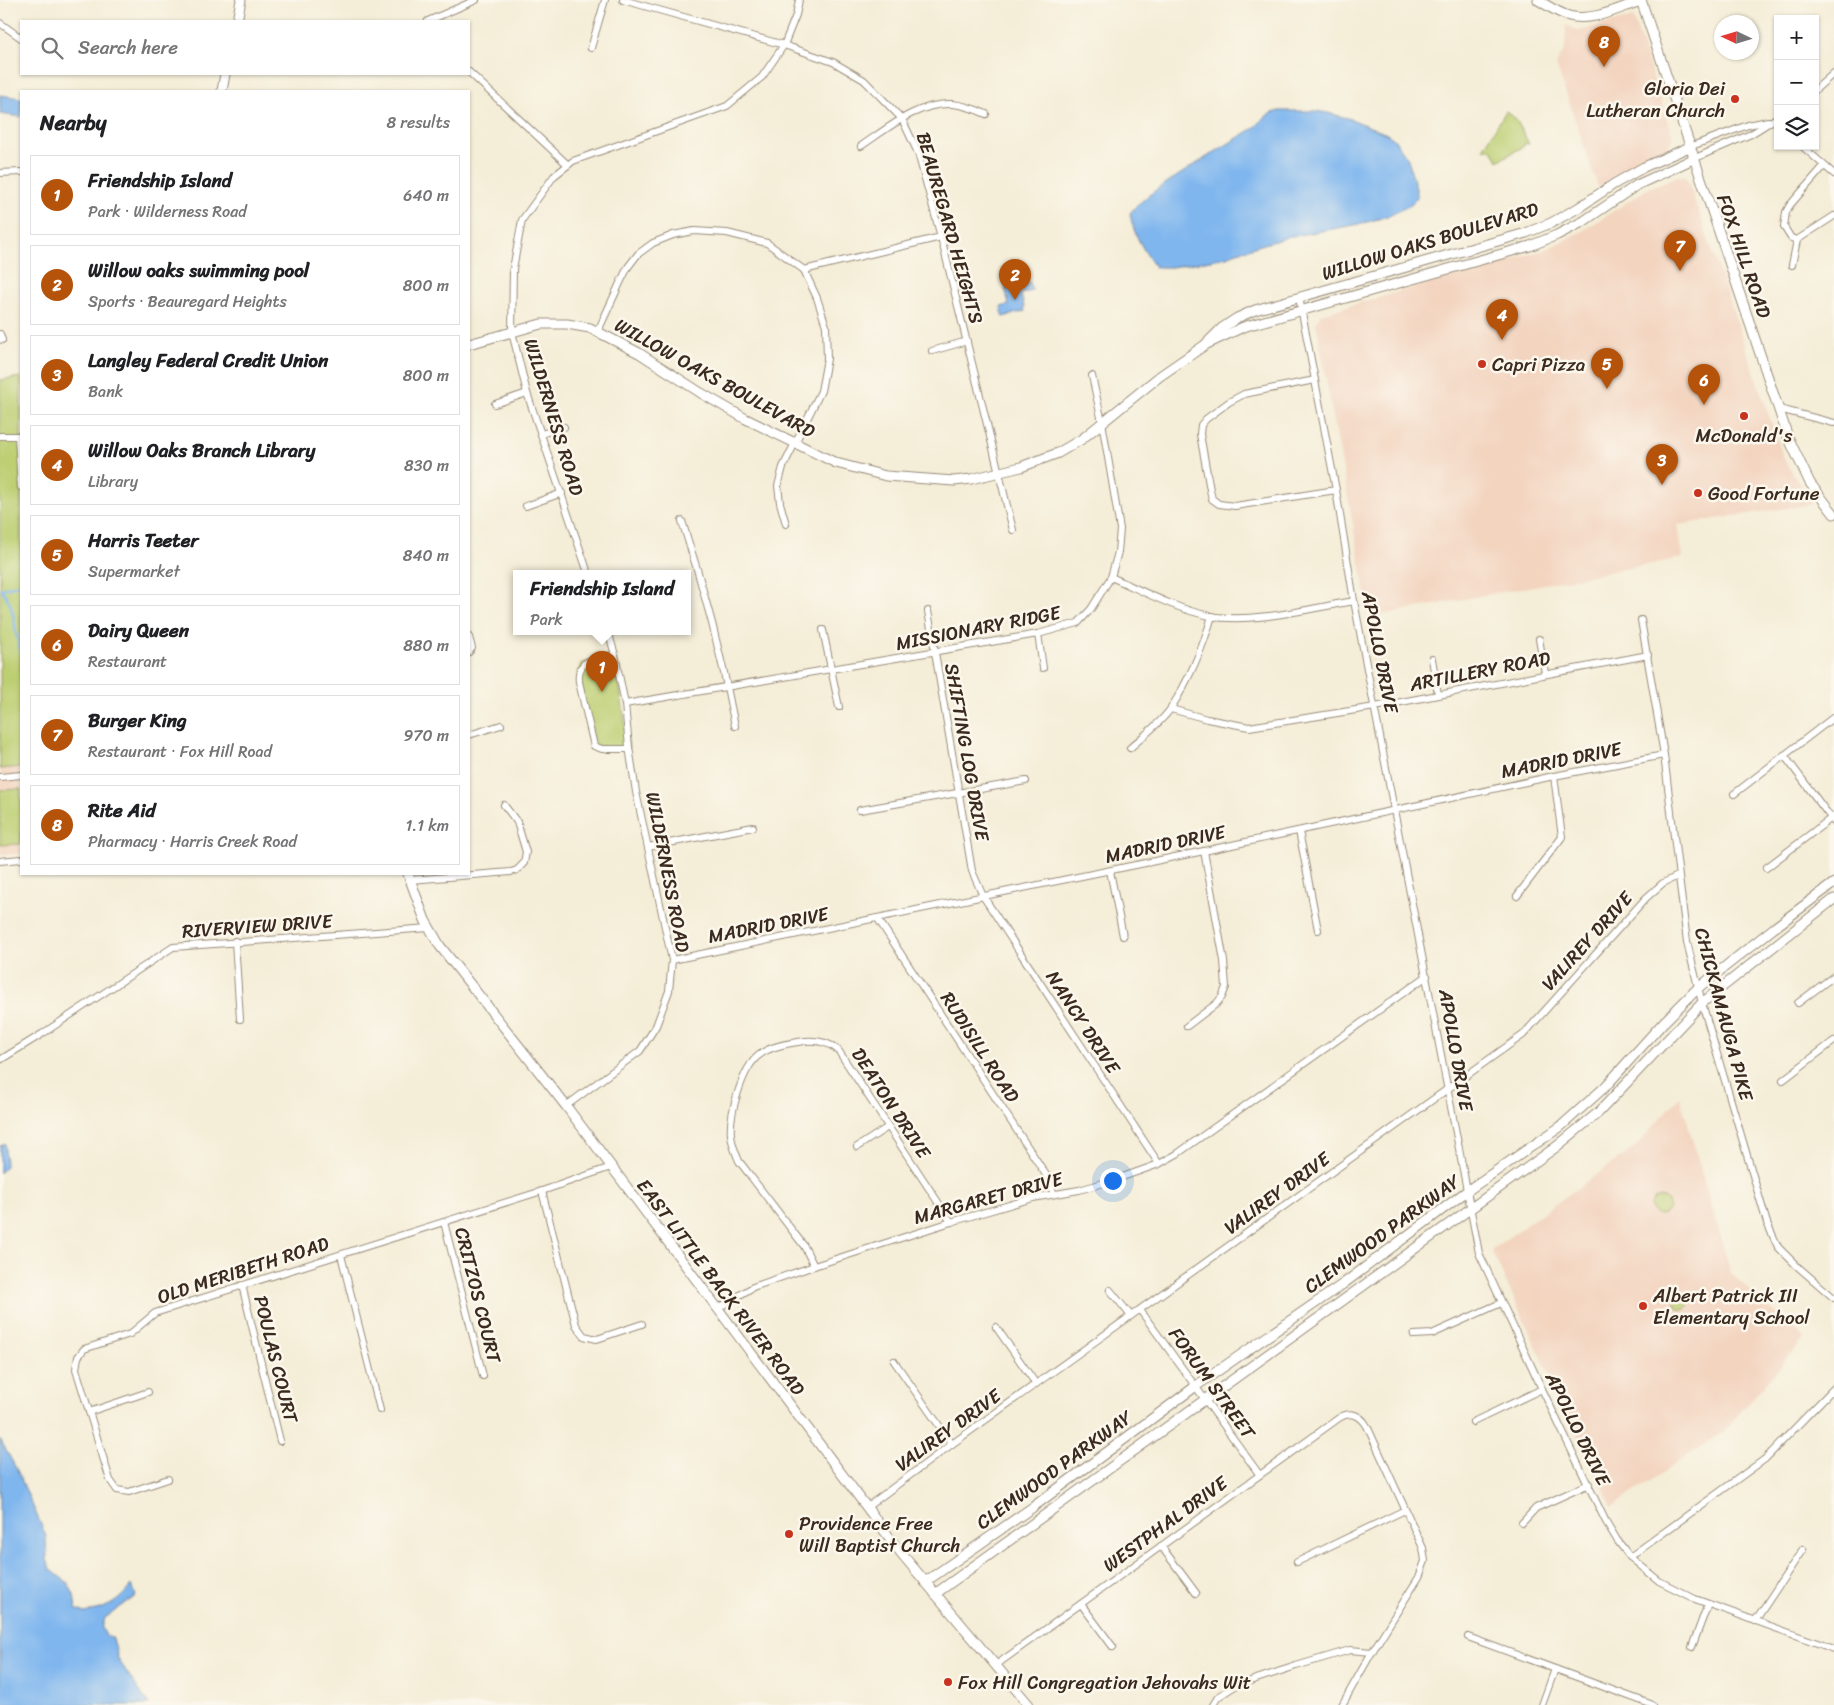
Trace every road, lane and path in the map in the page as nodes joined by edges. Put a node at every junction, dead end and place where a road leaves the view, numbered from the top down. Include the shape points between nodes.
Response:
1 (241, 0) edge
2 (476, 0) edge
3 (605, 0) edge
4 (623, 0) edge
5 (799, 0) edge
6 (1538, 0) edge
7 (1641, 0) edge
8 (237, 20) edge
9 (430, 20) edge
10 (0, 23) edge
11 (20, 37) edge
12 (784, 45) junction
13 (591, 48) dead end
14 (470, 73) edge
15 (1834, 73) edge
16 (225, 75) edge
17 (1819, 86) edge
18 (222, 90) edge
19 (986, 114) dead end
20 (1774, 118) edge
21 (902, 119) junction
22 (861, 146) dead end
23 (1689, 147) junction
24 (1806, 150) edge
25 (1693, 159) junction
26 (568, 165) junction
27 (1824, 166) junction
28 (20, 172) edge
29 (0, 174) edge
30 (1834, 174) edge
31 (1834, 216) edge
32 (941, 237) junction
33 (1797, 240) junction
34 (1792, 265) dead end
35 (804, 270) junction
36 (1299, 297) junction
37 (1302, 311) junction
38 (598, 331) junction
39 (512, 332) junction
40 (967, 341) junction
41 (470, 344) edge
42 (1205, 345) junction
43 (932, 351) dead end
44 (1092, 376) dead end
45 (1315, 380) junction
46 (527, 394) junction
47 (495, 404) dead end
48 (1779, 409) junction
49 (1102, 422) junction
50 (1834, 423) edge
51 (564, 427) dead end
52 (541, 434) junction
53 (0, 436) edge
54 (19, 436) edge
55 (796, 444) junction
56 (20, 461) edge
57 (999, 472) junction
58 (1336, 490) junction
59 (562, 493) junction
60 (526, 506) dead end
61 (1834, 514) edge
62 (682, 521) dead end
63 (786, 524) dead end
64 (1013, 530) dead end
65 (587, 570) edge
66 (1111, 577) junction
67 (1354, 601) junction
68 (928, 611) dead end
69 (1212, 616) junction
70 (1641, 620) dead end
71 (822, 630) dead end
72 (1038, 634) junction
73 (609, 635) edge
74 (1538, 639) dead end
75 (935, 652) junction
76 (615, 654) junction
77 (1648, 655) junction
78 (1432, 659) dead end
79 (1043, 668) dead end
80 (832, 670) junction
81 (1545, 673) junction
82 (727, 686) junction
83 (1438, 694) junction
84 (625, 704) junction
85 (839, 707) dead end
86 (1375, 707) junction
87 (1171, 709) junction
88 (1834, 717) edge
89 (501, 725) dead end
90 (735, 726) dead end
91 (470, 735) edge
92 (1130, 748) dead end
93 (629, 750) junction
94 (1664, 755) junction
95 (1784, 755) junction
96 (20, 775) edge
97 (1554, 776) junction
98 (0, 777) edge
99 (1026, 781) dead end
100 (958, 793) junction
101 (1734, 794) dead end
102 (504, 805) dead end
103 (1395, 809) junction
104 (860, 810) dead end
105 (1833, 819) edge
106 (753, 827) dead end
107 (1299, 831) junction
108 (648, 847) junction
109 (1204, 852) junction
110 (20, 860) edge
111 (0, 861) edge
112 (1766, 868) dead end
113 (1110, 871) junction
114 (470, 874) edge
115 (450, 875) edge
116 (1678, 876) junction
117 (410, 877) edge
118 (1834, 883) edge
119 (983, 896) junction
120 (1517, 896) dead end
121 (1834, 899) edge
122 (878, 919) junction
123 (429, 928) junction
124 (1318, 930) dead end
125 (1124, 936) dead end
126 (235, 941) junction
127 (672, 960) junction
128 (1427, 976) junction
129 (1834, 976) edge
130 (1698, 988) junction
131 (1702, 1003) junction
132 (1798, 1003) dead end
133 (240, 1019) dead end
134 (1187, 1026) dead end
135 (1834, 1041) edge
136 (0, 1060) edge
137 (1783, 1080) dead end
138 (1447, 1090) junction
139 (566, 1106) junction
140 (888, 1127) junction
141 (857, 1147) dead end
142 (1159, 1164) junction
143 (610, 1167) junction
144 (542, 1191) junction
145 (1467, 1191) junction
146 (1054, 1194) junction
147 (1470, 1208) junction
148 (444, 1222) junction
149 (951, 1222) junction
150 (340, 1255) junction
151 (814, 1266) junction
152 (242, 1285) junction
153 (1110, 1290) dead end
154 (1834, 1298) edge
155 (1501, 1302) junction
156 (717, 1309) junction
157 (1140, 1310) junction
158 (1131, 1316) junction
159 (642, 1324) dead end
160 (996, 1327) dead end
161 (1414, 1335) dead end
162 (894, 1361) dead end
163 (483, 1376) dead end
164 (1036, 1384) junction
165 (1196, 1386) junction
166 (1834, 1388) edge
167 (1542, 1389) junction
168 (148, 1392) dead end
169 (1205, 1398) junction
170 (380, 1410) dead end
171 (89, 1412) junction
172 (1473, 1422) dead end
173 (280, 1441) dead end
174 (952, 1444) junction
175 (1260, 1474) junction
176 (168, 1479) dead end
177 (1588, 1484) junction
178 (867, 1507) junction
179 (1406, 1510) junction
180 (1522, 1523) dead end
181 (1161, 1546) junction
182 (1803, 1548) dead end
183 (1630, 1557) junction
184 (1297, 1562) dead end
185 (925, 1582) junction
186 (1196, 1593) dead end
187 (935, 1594) junction
188 (1081, 1604) junction
189 (1708, 1604) junction
190 (1755, 1621) junction
191 (1468, 1637) dead end
192 (1113, 1647) dead end
193 (1692, 1647) dead end
194 (1834, 1649) edge
195 (1372, 1652) junction
196 (996, 1665) junction
197 (1555, 1669) junction
198 (1029, 1705) edge
199 (1213, 1705) edge
200 (1342, 1705) edge
201 (1542, 1705) edge
202 (1653, 1705) edge

1 - 8 street
2 - 9 street
3 - 13 street
4 - 12 street, BEAUREGARD HEIGHTS
5 - 12 street, WILDERNESS ROAD
6 - 7 street via 1563,14 1584,17 1600,15
7 - 23 street, FOX HILL ROAD
10 - 11 street
12 - 21 street, BEAUREGARD HEIGHTS via 833,62 864,80
12 - 26 street, WILDERNESS ROAD via 762,77 727,106
14 - 26 street
15 - 17 street
16 - 18 street
19 - 21 street via 951,104 927,107
20 - 23 street
20 - 25 street via 1751,134
21 - 22 street
21 - 32 street, BEAUREGARD HEIGHTS via 918,153
23 - 25 street, FOX HILL ROAD
23 - 36 street, WILLOW OAKS BOULEVARD via 1644,167 1578,208 1526,233
24 - 27 street
25 - 37 street, WILLOW OAKS BOULEVARD via 1637,185 1584,221 1530,246
25 - 48 street, FOX HILL ROAD
26 - 39 street, WILDERNESS ROAD via 554,176 522,220 513,269
27 - 30 street
27 - 33 street via 1786,212 1784,226 1791,238
28 - 29 street
31 - 33 street
32 - 35 street
32 - 40 street, BEAUREGARD HEIGHTS
33 - 34 street
35 - 38 street via 767,243 726,233 694,231 673,235 653,243 638,254 628,267
35 - 55 street via 826,326 827,359 821,391
36 - 37 street, APOLLO DRIVE
36 - 42 street, WILLOW OAKS BOULEVARD via 1237,318
37 - 42 street, WILLOW OAKS BOULEVARD via 1243,327
37 - 45 street, APOLLO DRIVE
38 - 39 street, WILLOW OAKS BOULEVARD via 555,323
38 - 55 street, WILLOW OAKS BOULEVARD via 746,419
39 - 41 street, WILLOW OAKS BOULEVARD
39 - 46 street, WILDERNESS ROAD
40 - 43 street
40 - 57 street, BEAUREGARD HEIGHTS
42 - 49 street, WILLOW OAKS BOULEVARD
44 - 49 street, MISSIONARY RIDGE
45 - 58 street, APOLLO DRIVE
45 - 58 street via 1244,394 1206,419 1200,434 1210,490 1212,499 1227,506
46 - 47 street
46 - 52 street, WILDERNESS ROAD
48 - 50 street
48 - 61 street, FOX HILL ROAD via 1798,462
49 - 57 street, WILLOW OAKS BOULEVARD via 1058,454
49 - 66 street, MISSIONARY RIDGE via 1120,529
51 - 52 street
52 - 59 street, WILDERNESS ROAD
53 - 54 street
54 - 56 street
55 - 57 street, WILLOW OAKS BOULEVARD via 836,463 886,476 954,481
55 - 63 street via 783,467 778,486
57 - 64 street, BEAUREGARD HEIGHTS
58 - 67 street, APOLLO DRIVE
59 - 60 street
59 - 65 street, WILDERNESS ROAD
62 - 82 street via 698,569
66 - 69 street via 1180,607
66 - 72 street, MISSIONARY RIDGE via 1078,624
67 - 69 street via 1248,617
67 - 86 street, APOLLO DRIVE
68 - 75 street, SHIFTING LOG DRIVE
69 - 87 street via 1206,638
70 - 77 street, CHICKAMAUGA PIKE
71 - 80 street
72 - 75 street, MISSIONARY RIDGE
72 - 79 street
73 - 76 street, WILDERNESS ROAD
74 - 81 street
75 - 80 street, MISSIONARY RIDGE
75 - 100 street, SHIFTING LOG DRIVE
76 - 84 street, WILDERNESS ROAD
76 - 93 street via 584,663 578,673 579,682 594,746
77 - 81 street, ARTILLERY ROAD
77 - 94 street, CHICKAMAUGA PIKE
78 - 83 street
80 - 82 street, MISSIONARY RIDGE
80 - 85 street
81 - 83 street, ARTILLERY ROAD
82 - 84 street, MISSIONARY RIDGE
82 - 90 street
83 - 86 street, ARTILLERY ROAD
84 - 93 street, WILDERNESS ROAD
86 - 87 street, ARTILLERY ROAD via 1249,727
86 - 103 street, APOLLO DRIVE
87 - 92 street
88 - 95 street
89 - 91 street
93 - 108 street, WILDERNESS ROAD
94 - 97 street, MADRID DRIVE
94 - 116 street, CHICKAMAUGA PIKE
95 - 101 street
95 - 105 street
96 - 98 street
97 - 103 street, MADRID DRIVE
97 - 120 street via 1562,837
99 - 100 street
100 - 104 street
100 - 119 street, SHIFTING LOG DRIVE via 972,871
102 - 114 street via 517,822 526,852 524,863 511,872
103 - 107 street, MADRID DRIVE
103 - 128 street, APOLLO DRIVE
105 - 112 street
106 - 108 street
107 - 109 street, MADRID DRIVE
107 - 124 street
108 - 127 street, WILDERNESS ROAD
109 - 113 street, MADRID DRIVE
109 - 134 street via 1226,987 1216,1004
110 - 111 street
113 - 119 street, MADRID DRIVE
113 - 125 street
115 - 117 street
116 - 130 street, CHICKAMAUGA PIKE via 1687,942
116 - 138 street, VALIREY DRIVE via 1663,883 1646,898 1523,1035
117 - 123 street, EAST LITTLE BACK RIVER ROAD
118 - 130 street, CLEMWOOD PARKWAY
119 - 122 street, MADRID DRIVE
119 - 142 street, NANCY DRIVE
121 - 131 street, CLEMWOOD PARKWAY
122 - 127 street, MADRID DRIVE
122 - 146 street, RUDISILL ROAD via 1035,1158
123 - 126 street, RIVERVIEW DRIVE
123 - 139 street, EAST LITTLE BACK RIVER ROAD via 484,1004
126 - 133 street
126 - 136 street, RIVERVIEW DRIVE via 173,947
127 - 139 street, WILDERNESS ROAD via 669,991 656,1026 640,1051
128 - 138 street, APOLLO DRIVE
128 - 142 street, MARGARET DRIVE via 1178,1154
129 - 132 street
130 - 131 street, CHICKAMAUGA PIKE
130 - 145 street, CLEMWOOD PARKWAY via 1577,1114
131 - 147 street, CLEMWOOD PARKWAY via 1599,1112
131 - 154 street, CHICKAMAUGA PIKE via 1767,1223 1778,1247
135 - 137 street
138 - 145 street, APOLLO DRIVE
138 - 157 street, VALIREY DRIVE
139 - 143 street, EAST LITTLE BACK RIVER ROAD
140 - 141 street
140 - 149 street, DEATON DRIVE
140 - 151 street, DEATON DRIVE via 843,1056 828,1043 813,1040 782,1045 764,1052 750,1065 733,1110 731,1136 734,1148 739,1160 804,1246
142 - 146 street, MARGARET DRIVE via 1094,1186
143 - 144 street, OLD MERIBETH ROAD
143 - 156 street, EAST LITTLE BACK RIVER ROAD
144 - 148 street, OLD MERIBETH ROAD
144 - 159 street via 576,1325 584,1336 597,1339
145 - 147 street, APOLLO DRIVE
145 - 165 street, CLEMWOOD PARKWAY via 1343,1284
146 - 149 street, MARGARET DRIVE
147 - 155 street, APOLLO DRIVE via 1480,1253
147 - 169 street, CLEMWOOD PARKWAY
148 - 150 street, OLD MERIBETH ROAD
148 - 163 street, CRITZOS COURT
149 - 151 street, MARGARET DRIVE
150 - 152 street, OLD MERIBETH ROAD
150 - 170 street
151 - 156 street, MARGARET DRIVE via 753,1287
152 - 171 street, OLD MERIBETH ROAD via 155,1313 130,1334 84,1349 78,1357 76,1370
152 - 173 street, POULAS COURT
153 - 158 street
155 - 161 street via 1432,1334
155 - 167 street, APOLLO DRIVE
156 - 178 street, EAST LITTLE BACK RIVER ROAD
157 - 158 street, VALIREY DRIVE
157 - 165 street, FORUM STREET
158 - 164 street, VALIREY DRIVE
160 - 164 street
162 - 174 street
164 - 174 street, VALIREY DRIVE
165 - 169 street, FORUM STREET
165 - 185 street, CLEMWOOD PARKWAY via 1033,1507
166 - 183 street via 1765,1459
167 - 172 street
167 - 177 street, APOLLO DRIVE
168 - 171 street
169 - 175 street, FORUM STREET
169 - 187 street, CLEMWOOD PARKWAY
171 - 176 street, OLD MERIBETH ROAD via 110,1480 118,1490 129,1492
174 - 178 street, VALIREY DRIVE
175 - 179 street, WESTPHAL DRIVE via 1339,1418 1354,1414 1367,1426
175 - 181 street, WESTPHAL DRIVE
177 - 180 street via 1536,1508
177 - 183 street, APOLLO DRIVE via 1605,1520
178 - 185 street, EAST LITTLE BACK RIVER ROAD
179 - 184 street
179 - 195 street via 1423,1548 1423,1569
181 - 186 street
181 - 188 street, WESTPHAL DRIVE
182 - 190 street
183 - 189 street, APOLLO DRIVE via 1658,1580
185 - 187 street, EAST LITTLE BACK RIVER ROAD
187 - 196 street, EAST LITTLE BACK RIVER ROAD
188 - 192 street
188 - 196 street, WESTPHAL DRIVE
189 - 190 street, APOLLO DRIVE
189 - 193 street
190 - 194 street, APOLLO DRIVE
191 - 197 street
195 - 199 street via 1350,1650 1235,1686 1218,1697
195 - 200 street
196 - 198 street, EAST LITTLE BACK RIVER ROAD
197 - 201 street
197 - 202 street

